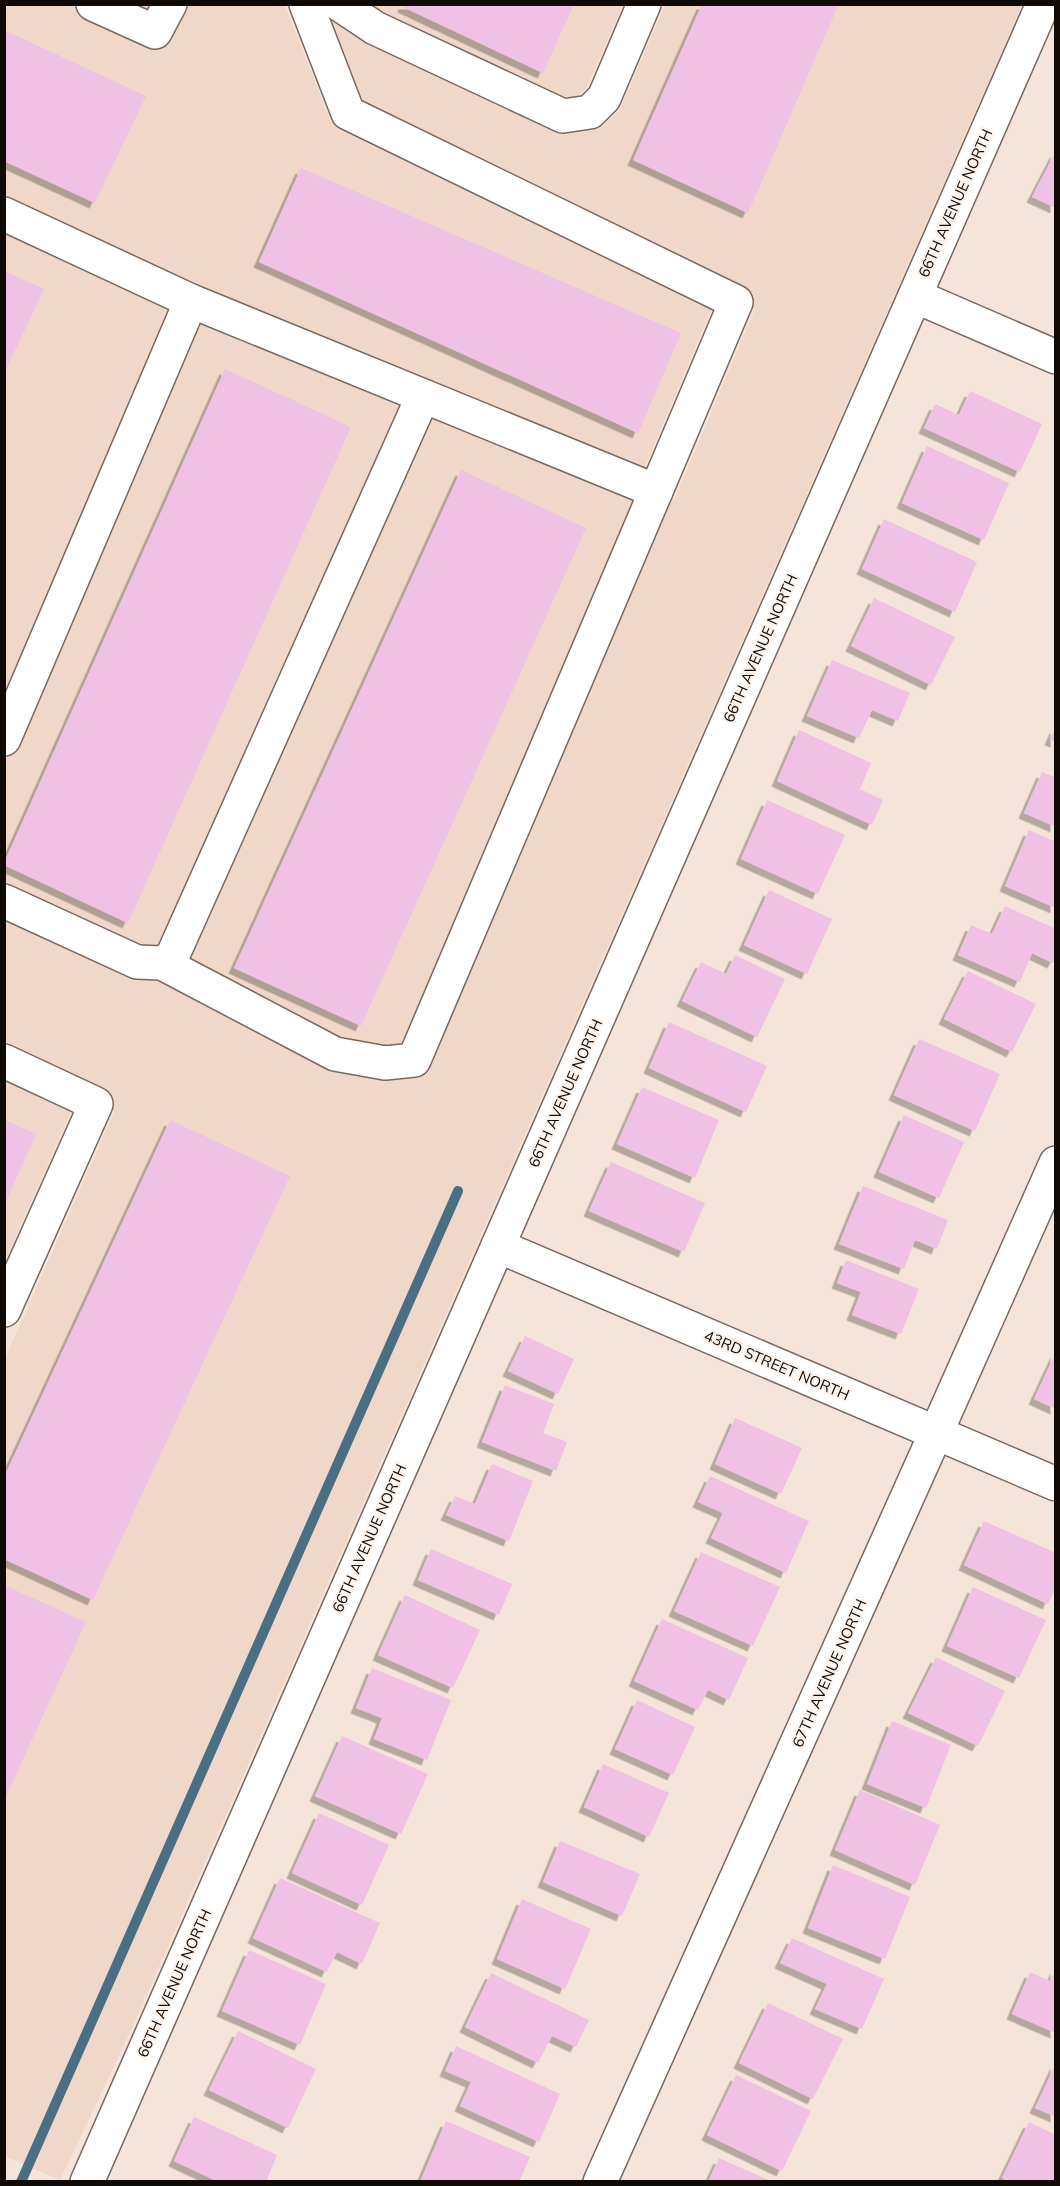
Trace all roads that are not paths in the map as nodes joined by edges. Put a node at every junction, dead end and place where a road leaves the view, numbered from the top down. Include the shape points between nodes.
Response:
1 (93, 4) edge
2 (170, 4) edge
3 (306, 4) edge
4 (339, 4) edge
5 (644, 4) edge
6 (1043, 4) edge
7 (4, 214) edge
8 (915, 296) junction
9 (191, 301) junction
10 (1056, 357) edge
11 (423, 396) junction
12 (656, 490) junction
13 (4, 739) edge
14 (4, 901) edge
15 (162, 963) junction
16 (4, 1061) edge
17 (1056, 1163) edge
18 (498, 1246) junction
19 (4, 1310) edge
20 (936, 1433) junction
21 (1056, 1484) edge
22 (97, 2178) edge
23 (600, 2181) edge

1 - 2 street via 155,32
3 - 12 street via 348,113 736,302
4 - 5 street via 375,28 563,116 590,112 604,98
6 - 8 street, 66TH AVENUE NORTH
7 - 9 street
8 - 10 street
8 - 18 street, 66TH AVENUE NORTH
9 - 11 street
9 - 13 street
11 - 12 street
11 - 15 street via 172,957
12 - 15 street via 414,1060 386,1063 335,1054
14 - 15 street via 137,962
16 - 19 street via 96,1104
17 - 20 street, 67TH AVENUE NORTH
18 - 20 street, 43RD STREET NORTH
18 - 22 street, 66TH AVENUE NORTH
20 - 21 street, 43RD STREET NORTH
20 - 23 street, 67TH AVENUE NORTH

